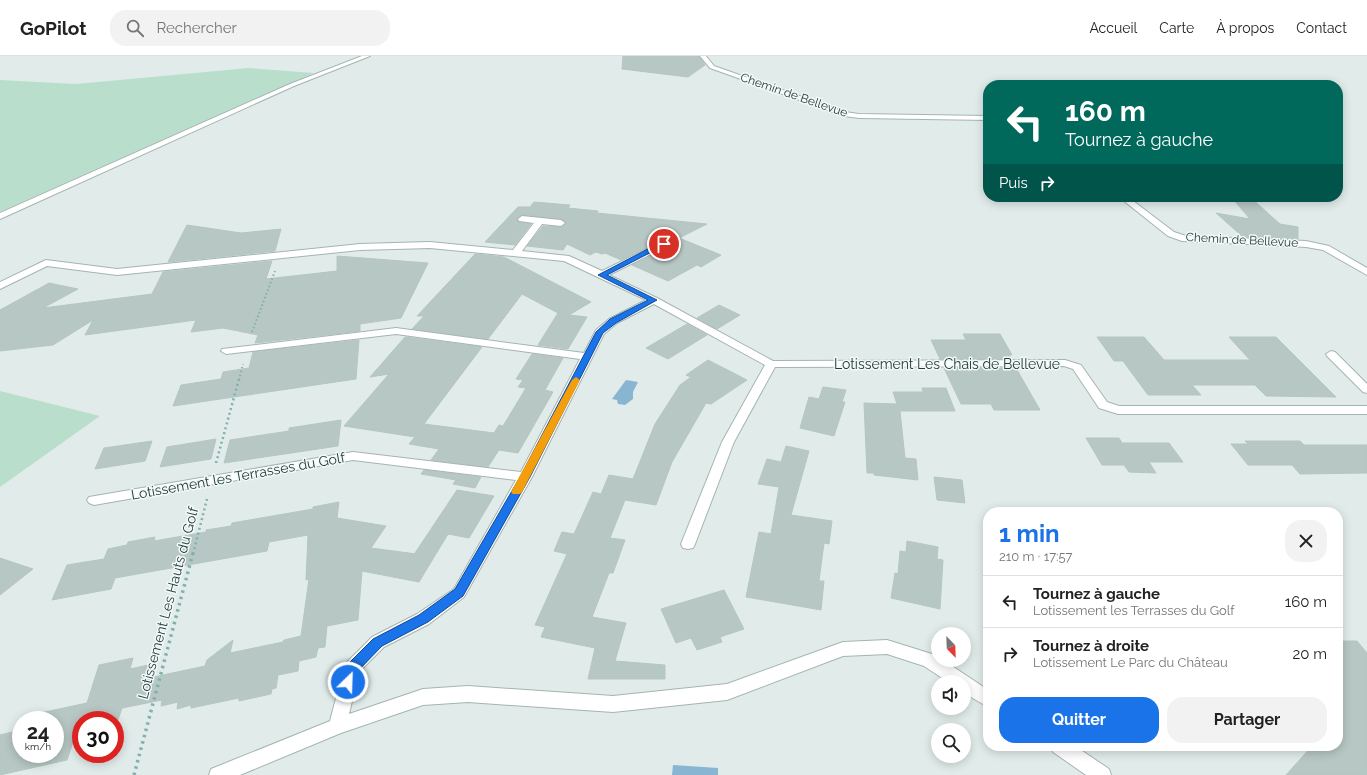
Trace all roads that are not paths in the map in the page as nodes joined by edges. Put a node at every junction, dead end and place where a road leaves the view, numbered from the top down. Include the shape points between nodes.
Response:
1 (367, 56) edge
2 (703, 56) edge
3 (983, 118) edge
4 (1129, 202) edge
5 (0, 216) edge
6 (522, 219) dead end
7 (540, 221) junction
8 (561, 223) dead end
9 (664, 244) dead end
10 (516, 253) junction
11 (1367, 272) edge
12 (602, 275) junction
13 (0, 286) edge
14 (654, 300) junction
15 (226, 351) dead end
16 (1331, 354) dead end
17 (588, 357) junction
18 (771, 364) junction
19 (1367, 390) edge
20 (1367, 410) edge
21 (525, 477) junction
22 (94, 500) dead end
23 (688, 544) dead end
24 (951, 675) edge
25 (971, 688) edge
26 (983, 696) edge
27 (338, 726) junction
28 (1066, 751) edge
29 (218, 775) edge
30 (1102, 775) edge

1 - 5 street via 292,85
2 - 3 street, Chemin de Bellevue via 712,67 844,114
4 - 11 street, Chemin de Bellevue via 1171,234 1185,239 1306,244 1326,248
6 - 7 street
7 - 8 street
7 - 10 street
9 - 12 street
10 - 12 street via 566,258
10 - 13 street via 430,245 360,247 117,272 46,262
12 - 14 street
14 - 17 street via 613,321 600,332
14 - 18 street
15 - 17 street via 396,332
16 - 19 street
17 - 21 street
18 - 20 street, Lotissement Les Chais de Bellevue via 1065,363 1077,368 1103,405 1118,410
18 - 23 street via 728,442
21 - 22 street, Lotissement les Terrasses du Golf via 353,456
21 - 27 street via 459,593 424,619 378,642 351,669
24 - 27 street via 928,660 887,647 844,649 727,692 613,704 468,694 423,697
25 - 26 street
27 - 29 street
28 - 30 street

